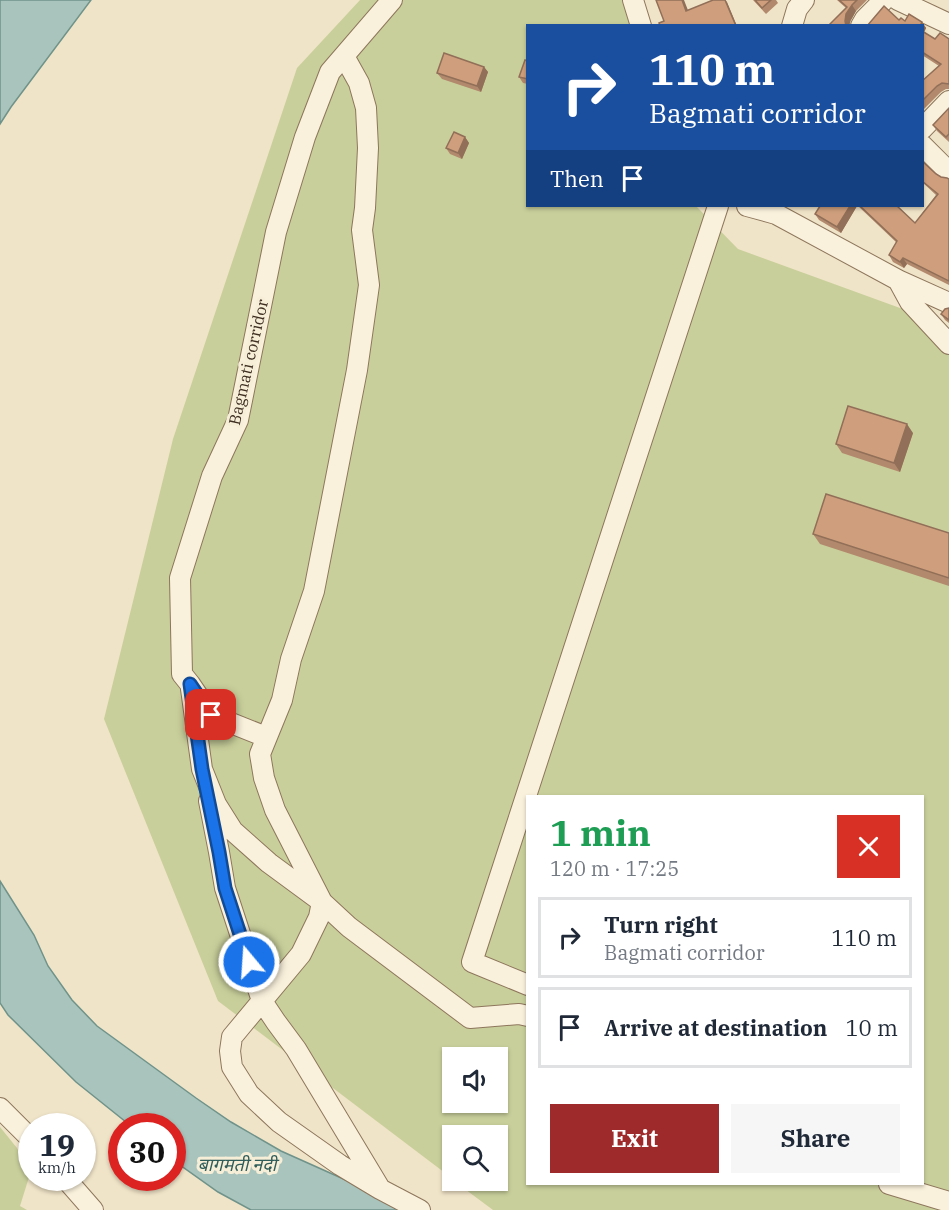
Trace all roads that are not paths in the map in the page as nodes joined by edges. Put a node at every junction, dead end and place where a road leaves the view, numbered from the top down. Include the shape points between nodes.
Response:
1 (392, 0) edge
2 (633, 0) edge
3 (804, 0) edge
4 (884, 0) edge
5 (898, 0) edge
6 (639, 24) edge
7 (793, 24) edge
8 (860, 24) edge
9 (949, 24) edge
10 (344, 56) junction
11 (949, 101) edge
12 (924, 127) edge
13 (924, 147) edge
14 (949, 172) edge
15 (718, 207) edge
16 (755, 207) edge
17 (780, 210) edge
18 (898, 280) junction
19 (949, 303) edge
20 (949, 344) edge
21 (190, 684) junction
22 (266, 737) junction
23 (202, 769) junction
24 (526, 795) edge
25 (526, 796) edge
26 (322, 902) junction
27 (526, 984) edge
28 (262, 1001) junction
29 (526, 1016) edge
30 (0, 1108) edge
31 (18, 1126) edge
32 (892, 1185) edge
33 (380, 1189) junction
34 (76, 1191) edge
35 (949, 1202) edge
36 (93, 1210) edge
37 (420, 1210) edge

1 - 10 street, Bagmati corridor
2 - 6 street
3 - 7 street
4 - 8 street
5 - 9 street
10 - 21 street, Bagmati corridor via 330,72 305,137 276,232 238,420 212,476 180,578 182,674
10 - 22 street via 366,108 368,148 362,230 369,285 357,370 314,591 282,700
11 - 12 street
13 - 14 street
15 - 24 street
16 - 17 street
17 - 18 street
18 - 19 street
18 - 20 street via 910,302
21 - 22 street, Bagmati corridor via 211,715
21 - 23 street
22 - 26 street via 260,754 274,810
23 - 26 street via 216,804 233,831
23 - 28 street via 225,888
25 - 27 street via 472,962
26 - 28 street via 301,954
26 - 29 street via 349,927 470,1018
28 - 33 street via 296,1049
28 - 33 street via 232,1037 232,1067 249,1094 279,1122
30 - 31 street
32 - 35 street
33 - 37 street
34 - 36 street

